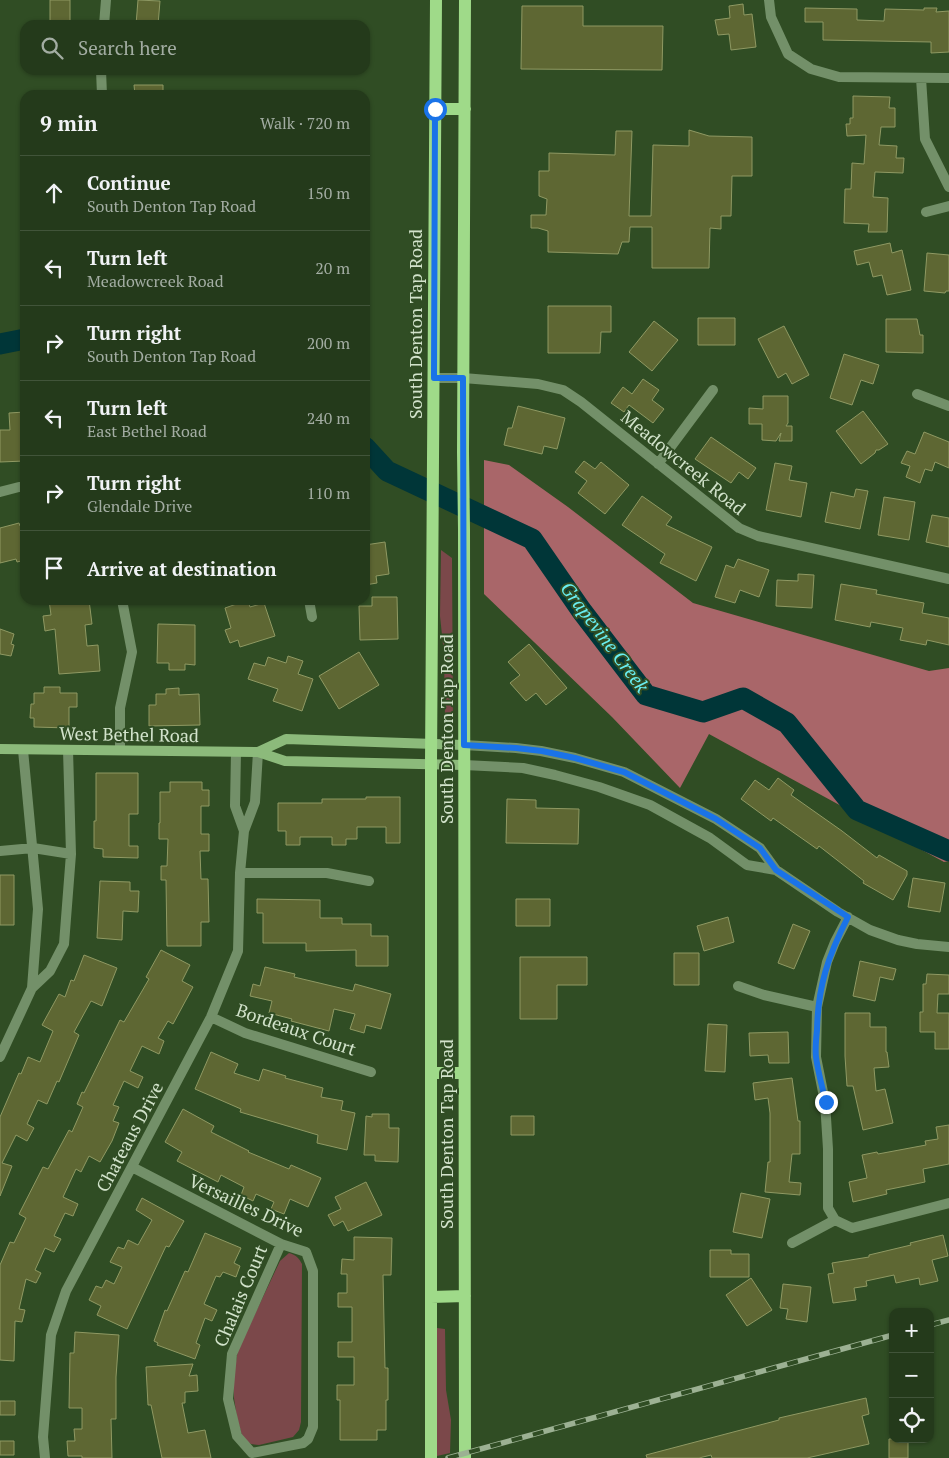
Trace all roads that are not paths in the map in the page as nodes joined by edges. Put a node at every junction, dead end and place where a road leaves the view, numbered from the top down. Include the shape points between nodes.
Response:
1 (106, 0) edge
2 (436, 0) edge
3 (465, 0) edge
4 (769, 0) edge
5 (104, 20) edge
6 (101, 75) edge
7 (921, 78) junction
8 (949, 78) edge
9 (102, 90) edge
10 (435, 109) junction
11 (465, 109) junction
12 (949, 187) edge
13 (949, 206) edge
14 (926, 212) dead end
15 (434, 378) junction
16 (463, 378) junction
17 (713, 390) dead end
18 (917, 394) dead end
19 (949, 406) edge
20 (658, 464) junction
21 (20, 487) edge
22 (0, 492) edge
23 (949, 579) edge
24 (123, 605) edge
25 (310, 605) edge
26 (312, 617) dead end
27 (431, 744) junction
28 (464, 745) junction
29 (0, 749) edge
30 (23, 750) junction
31 (68, 750) junction
32 (120, 750) junction
33 (236, 752) junction
34 (258, 752) junction
35 (431, 765) junction
36 (464, 765) junction
37 (244, 831) junction
38 (33, 848) junction
39 (0, 851) edge
40 (71, 854) junction
41 (776, 870) junction
42 (240, 872) junction
43 (369, 881) dead end
44 (848, 917) junction
45 (949, 948) edge
46 (738, 986) dead end
47 (32, 988) junction
48 (817, 1007) junction
49 (211, 1017) junction
50 (0, 1056) edge
51 (371, 1072) dead end
52 (432, 1073) junction
53 (464, 1073) junction
54 (132, 1167) junction
55 (949, 1203) edge
56 (835, 1220) junction
57 (792, 1243) dead end
58 (281, 1244) junction
59 (465, 1296) junction
60 (431, 1297) junction
61 (302, 1443) joint
62 (45, 1458) edge
63 (431, 1458) edge
64 (465, 1458) edge

1 - 5 street
2 - 10 main road, South Denton Tap Road
3 - 11 main road, South Denton Tap Road
4 - 7 street via 771,17 788,54 811,69 839,78
6 - 9 street
7 - 8 street
7 - 12 street via 925,139
10 - 11 main road
10 - 15 main road, South Denton Tap Road
11 - 16 main road, South Denton Tap Road
13 - 14 street
15 - 16 street, Meadowcreek Road
15 - 27 main road, South Denton Tap Road
16 - 20 street, Meadowcreek Road via 538,384 563,390
16 - 28 main road, South Denton Tap Road
17 - 20 street
18 - 19 street
20 - 23 street, Meadowcreek Road via 738,528 758,536
21 - 22 street
24 - 32 street via 132,652 120,708
25 - 26 street
27 - 28 main road, West Bethel Road
27 - 34 main road, West Bethel Road via 286,739
27 - 35 main road, South Denton Tap Road
28 - 36 main road, South Denton Tap Road
28 - 41 street via 542,751 624,772 716,819 760,848
29 - 30 main road, West Bethel Road
30 - 31 main road, West Bethel Road
30 - 38 street
31 - 32 main road, West Bethel Road
31 - 40 street
32 - 33 main road, West Bethel Road
33 - 34 main road, West Bethel Road
33 - 37 street, Chateaus Drive via 235,806
34 - 35 main road, West Bethel Road via 285,761
34 - 37 street, Chateaus Drive via 255,802
35 - 36 main road, West Bethel Road
35 - 52 main road, South Denton Tap Road
36 - 41 street via 523,768 599,788 650,806 710,838 746,865
36 - 53 main road, South Denton Tap Road
37 - 42 street, Chateaus Drive
38 - 39 street
38 - 40 street
38 - 47 street via 38,908
40 - 47 street via 64,944 50,971
41 - 44 street
42 - 43 street via 327,873
42 - 49 street, Chateaus Drive via 238,951
44 - 45 street via 870,930 898,940
44 - 48 street via 828,962
46 - 48 street
47 - 50 street
48 - 56 street via 816,1056 826,1102 828,1208
49 - 51 street, Bordeaux Court via 245,1033
49 - 54 street, Chateaus Drive
52 - 53 main road
52 - 60 main road, South Denton Tap Road
53 - 59 main road, South Denton Tap Road
54 - 58 street, Versailles Drive
54 - 62 street, Chateaus Drive via 66,1291 51,1335 43,1437
55 - 56 street via 852,1228
56 - 57 street
58 - 61 street, Versailles Drive via 306,1252 313,1271 313,1427 308,1439
58 - 61 street, Chalais Court via 232,1354 228,1399 237,1436 252,1453
59 - 60 main road
59 - 64 main road, South Denton Tap Road
60 - 63 main road, South Denton Tap Road

